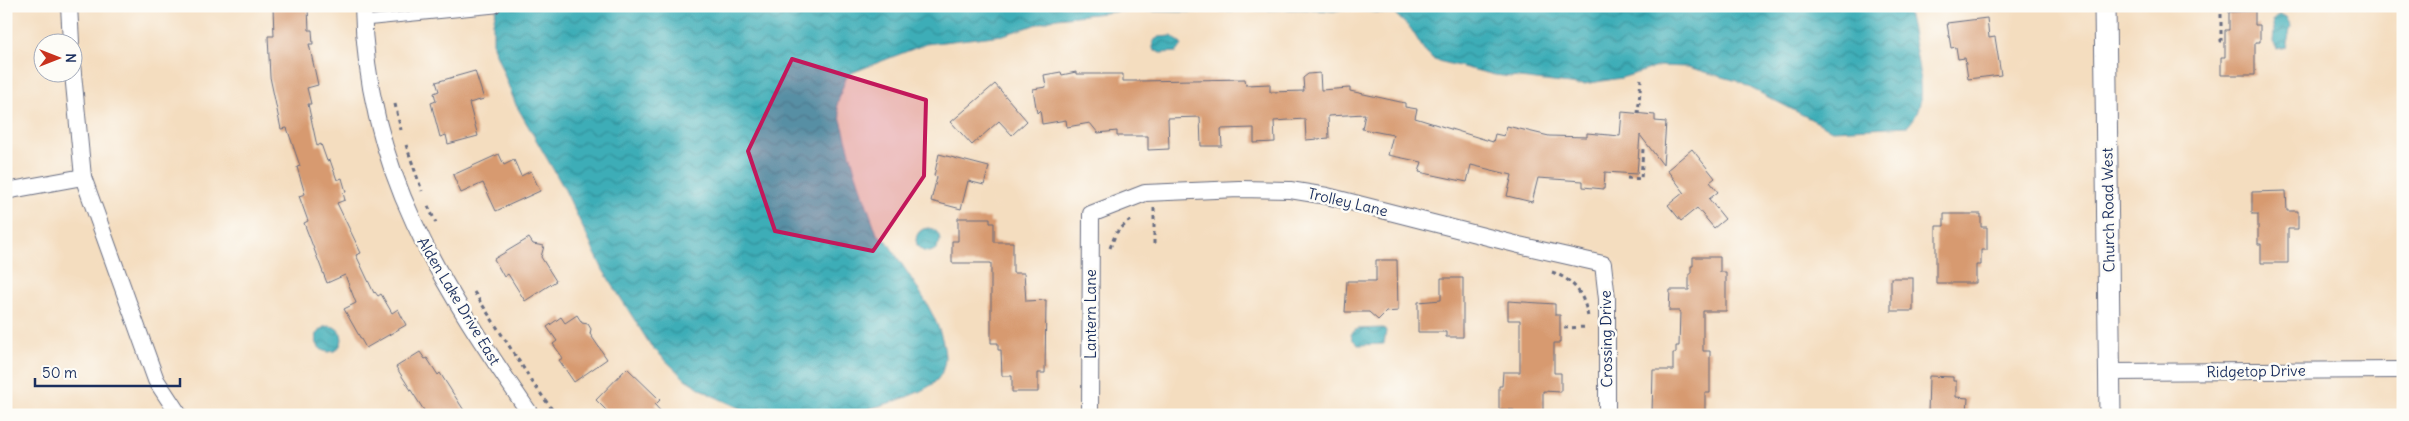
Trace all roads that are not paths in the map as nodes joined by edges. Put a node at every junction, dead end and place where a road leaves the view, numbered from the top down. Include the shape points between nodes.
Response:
1 (68, 6) edge
2 (2105, 6) edge
3 (495, 8) dead end
4 (364, 14) edge
5 (70, 32) edge
6 (74, 82) edge
7 (83, 177) junction
8 (6, 191) edge
9 (1091, 214) joint
10 (1604, 264) joint
11 (2403, 370) edge
12 (2110, 372) junction
13 (179, 415) edge
14 (531, 415) edge
15 (1090, 415) edge
16 (1607, 415) edge
17 (2110, 415) edge

1 - 5 street
2 - 12 street, Church Road West
3 - 4 lane
4 - 14 street, Alden Lake Drive East via 365,56 371,96 385,149 406,207 452,295
6 - 7 street
7 - 8 street
7 - 13 street via 156,380
9 - 10 street, Trolley Lane via 1132,196 1154,193 1239,189 1309,192
9 - 15 street, Lantern Lane
10 - 16 street, Crossing Drive
11 - 12 street, Ridgetop Drive
12 - 17 street, Church Road West

